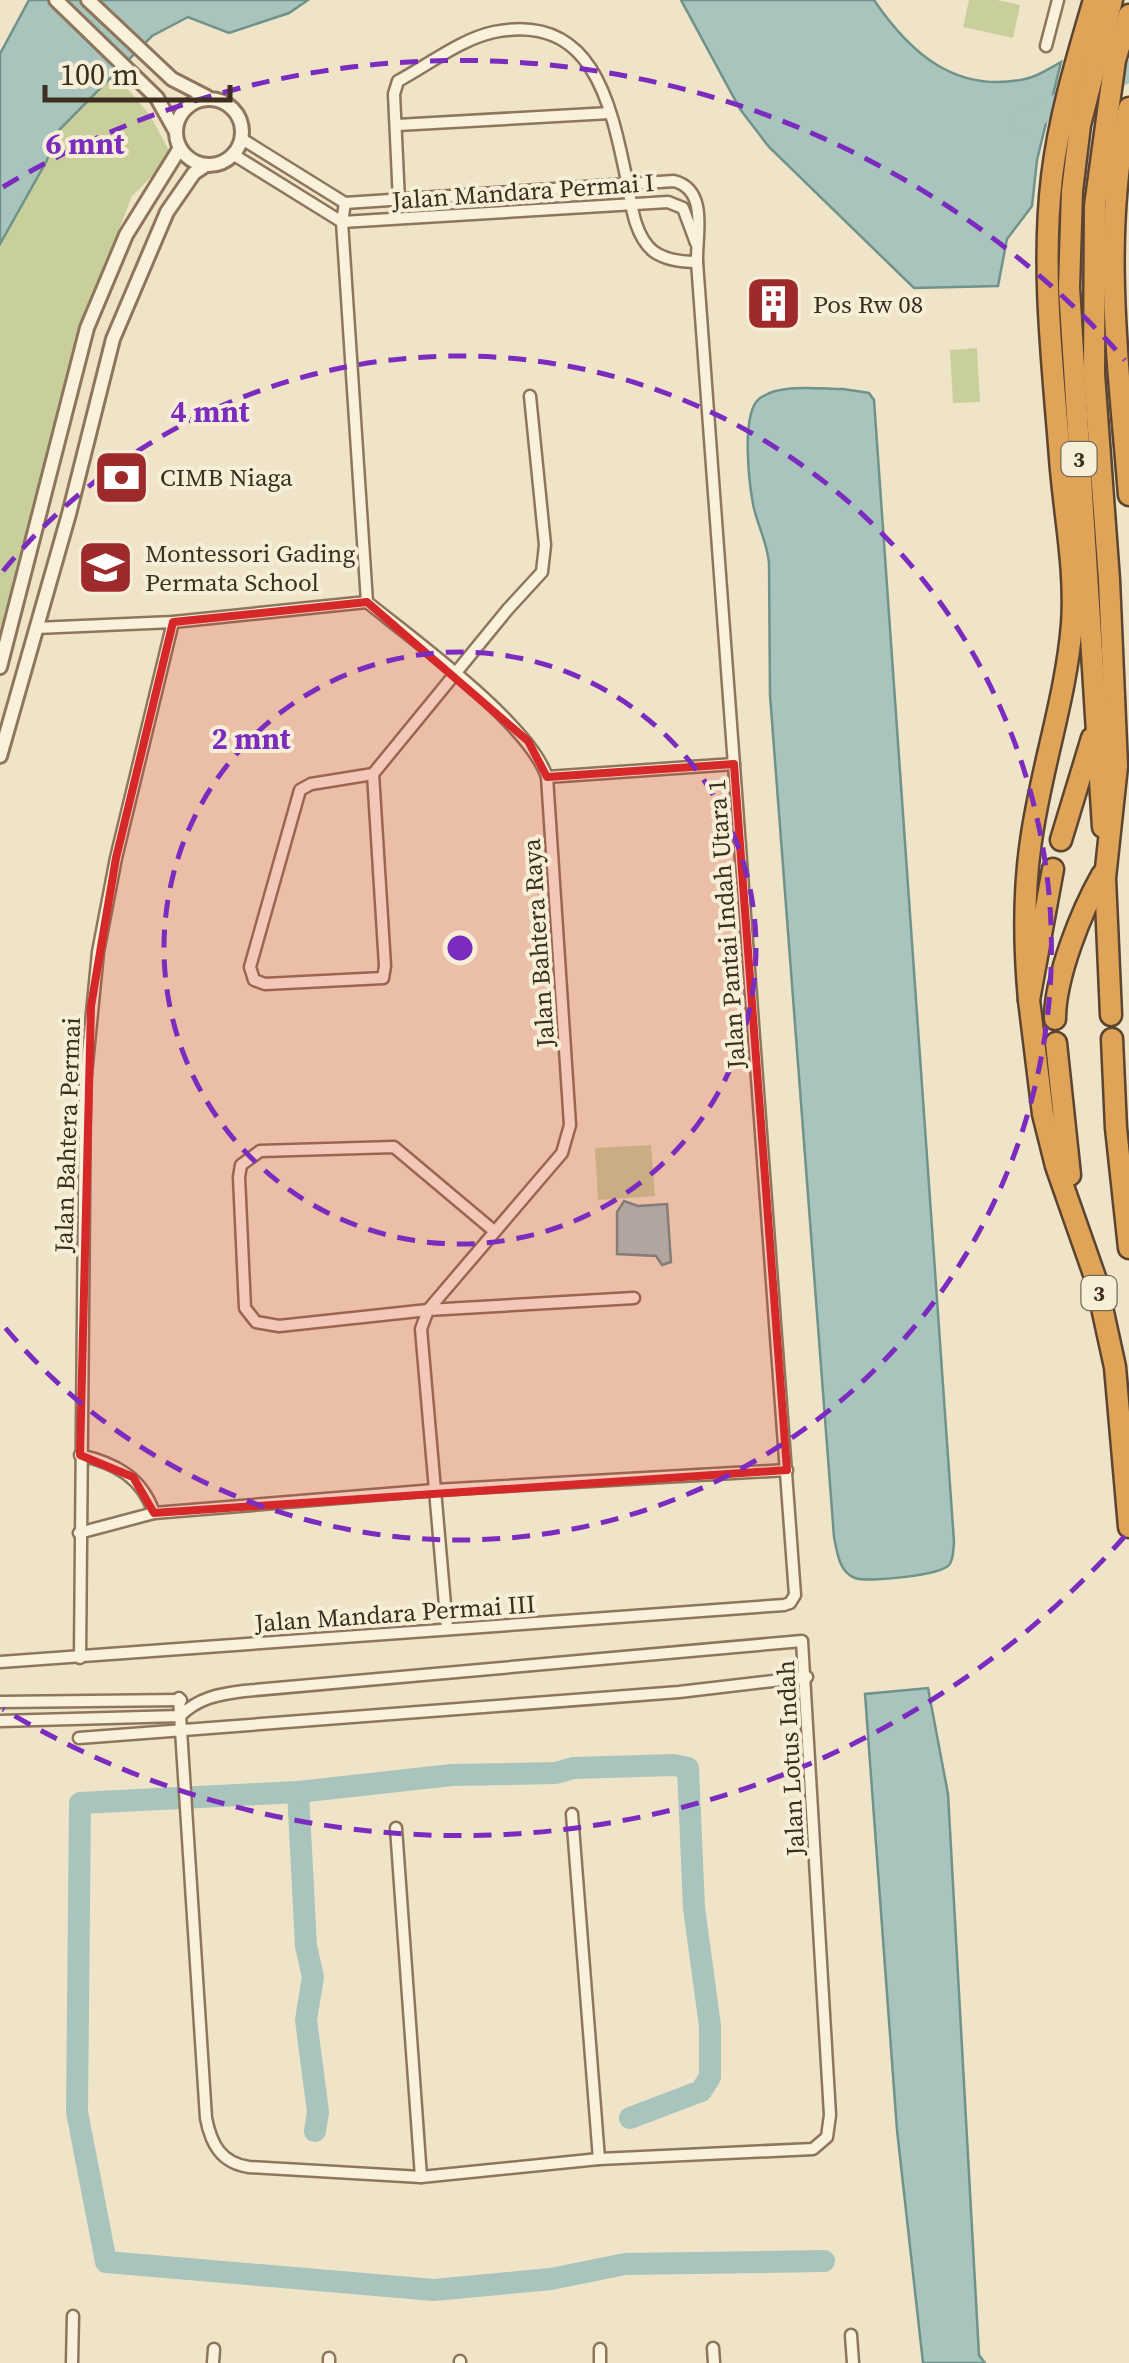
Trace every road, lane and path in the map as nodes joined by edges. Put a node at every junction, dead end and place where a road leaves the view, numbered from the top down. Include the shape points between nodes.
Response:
1 (56, 0) edge
2 (88, 0) edge
3 (1058, 0) edge
4 (1094, 0) edge
5 (1112, 0) edge
6 (1129, 15) edge
7 (1046, 46) dead end
8 (209, 98) junction
9 (1129, 108) edge
10 (610, 113) junction
11 (397, 125) junction
12 (176, 132) junction
13 (242, 139) junction
14 (178, 150) junction
15 (234, 154) junction
16 (202, 167) junction
17 (285, 167) junction
18 (276, 181) junction
19 (628, 184) junction
20 (399, 201) junction
21 (344, 202) junction
22 (630, 206) junction
23 (342, 222) junction
24 (696, 244) junction
25 (696, 262) junction
26 (1129, 388) edge
27 (530, 396) dead end
28 (1123, 414) junction
29 (1129, 495) edge
30 (367, 602) junction
31 (173, 622) junction
32 (36, 628) junction
33 (0, 667) edge
34 (456, 674) junction
35 (1096, 727) junction
36 (0, 756) edge
37 (734, 764) junction
38 (373, 774) junction
39 (547, 777) junction
40 (1061, 840) dead end
41 (1106, 866) junction
42 (1053, 870) dead end
43 (1029, 1000) junction
44 (1111, 1015) dead end
45 (1055, 1019) dead end
46 (1112, 1039) dead end
47 (1056, 1043) dead end
48 (1076, 1221) junction
49 (494, 1230) junction
50 (1129, 1248) edge
51 (634, 1298) dead end
52 (428, 1310) junction
53 (80, 1455) junction
54 (788, 1470) junction
55 (435, 1490) junction
56 (154, 1513) junction
57 (1129, 1527) edge
58 (79, 1532) junction
59 (792, 1601) joint
60 (447, 1628) junction
61 (80, 1658) junction
62 (0, 1662) edge
63 (807, 1677) junction
64 (179, 1698) junction
65 (0, 1702) edge
66 (190, 1706) junction
67 (180, 1716) junction
68 (0, 1721) edge
69 (181, 1730) junction
70 (79, 1738) dead end
71 (572, 1814) dead end
72 (396, 1828) dead end
73 (599, 2160) junction
74 (422, 2176) junction
75 (73, 2316) dead end
76 (850, 2335) dead end
77 (214, 2348) dead end
78 (714, 2348) dead end
79 (600, 2349) dead end
80 (72, 2363) edge
81 (214, 2363) edge
82 (600, 2363) edge
83 (714, 2363) edge
84 (853, 2363) edge

1 - 12 street via 157,98
2 - 8 street via 139,51
3 - 7 street
4 - 43 highway via 1052,176 1048,229 1072,622 1024,896
5 - 35 highway, 3 via 1080,125 1069,288
6 - 41 highway, 3 via 1095,206 1094,374 1116,766
8 - 12 street via 189,104
8 - 13 street via 238,114
9 - 28 highway, 3 via 1114,252
10 - 11 street
10 - 11 street via 593,69 575,47 543,31 496,32 398,81
10 - 19 street
11 - 20 street
12 - 14 street
13 - 15 street
13 - 17 street
14 - 16 street
14 - 33 street via 126,234 87,328
15 - 16 street
15 - 18 street
16 - 32 street via 168,212 113,339
17 - 18 street
17 - 21 street
18 - 23 street
19 - 20 street, Jalan Mandara Permai I
19 - 22 street
19 - 24 street, Jalan Mandara Permai I via 674,181 688,188 697,212
20 - 21 street, Jalan Mandara Permai I
21 - 23 street
22 - 23 street, Jalan Mandara Permai I
22 - 24 street, Jalan Mandara Permai I via 677,204
22 - 25 street via 656,254
23 - 30 street
24 - 25 street, Jalan Pantai Indah Utara 1
25 - 37 street, Jalan Pantai Indah Utara 1
26 - 28 highway
27 - 34 street via 545,562
28 - 29 highway, 3
30 - 31 street
30 - 34 street, Jalan Bahtera Raya
31 - 32 street
31 - 53 street, Jalan Bahtera Permai via 116,858 91,1006
32 - 36 street
34 - 38 street
34 - 39 street, Jalan Bahtera Raya via 528,741
35 - 40 highway, 3
35 - 41 highway, 3
37 - 39 street
37 - 54 street, Jalan Pantai Indah Utara 1
38 - 38 street via 383,978 254,980 250,967 300,790
39 - 49 street, Jalan Bahtera Raya via 570,1125 562,1153
41 - 44 highway, 3
41 - 45 highway via 1069,956
42 - 43 highway, 3
43 - 48 highway, 3 via 1044,1114
46 - 50 highway, 3
47 - 48 highway
48 - 57 highway, 3 via 1115,1367
49 - 52 street, Jalan Bahtera Raya
49 - 52 street via 394,1148 260,1151 242,1165 246,1308 256,1322 279,1326
51 - 52 street
52 - 55 street via 420,1328
53 - 56 street via 133,1477
53 - 58 street, Jalan Bahtera Permai
54 - 55 street
54 - 59 street, Jalan Pantai Indah Utara 1
55 - 56 street
55 - 60 street
56 - 58 street
58 - 61 street, Jalan Bahtera Permai
59 - 60 street, Jalan Mandara Permai III
60 - 61 street, Jalan Mandara Permai III
61 - 62 street, Jalan Mandara Permai III
63 - 66 street, Jalan Lotus Indah via 802,1641 244,1691
63 - 69 street
63 - 73 street, Jalan Lotus Indah via 827,2137 813,2149
64 - 65 street
64 - 66 street
64 - 67 street, Jalan Lotus Indah
66 - 67 street, Jalan Lotus Indah
67 - 68 street
67 - 69 street, Jalan Lotus Indah
69 - 70 street
69 - 74 street, Jalan Lotus Indah via 210,2140 237,2166
71 - 73 street
72 - 74 street
73 - 74 street, Jalan Lotus Indah
75 - 80 street
76 - 84 street
77 - 81 street
78 - 83 street
79 - 82 street

